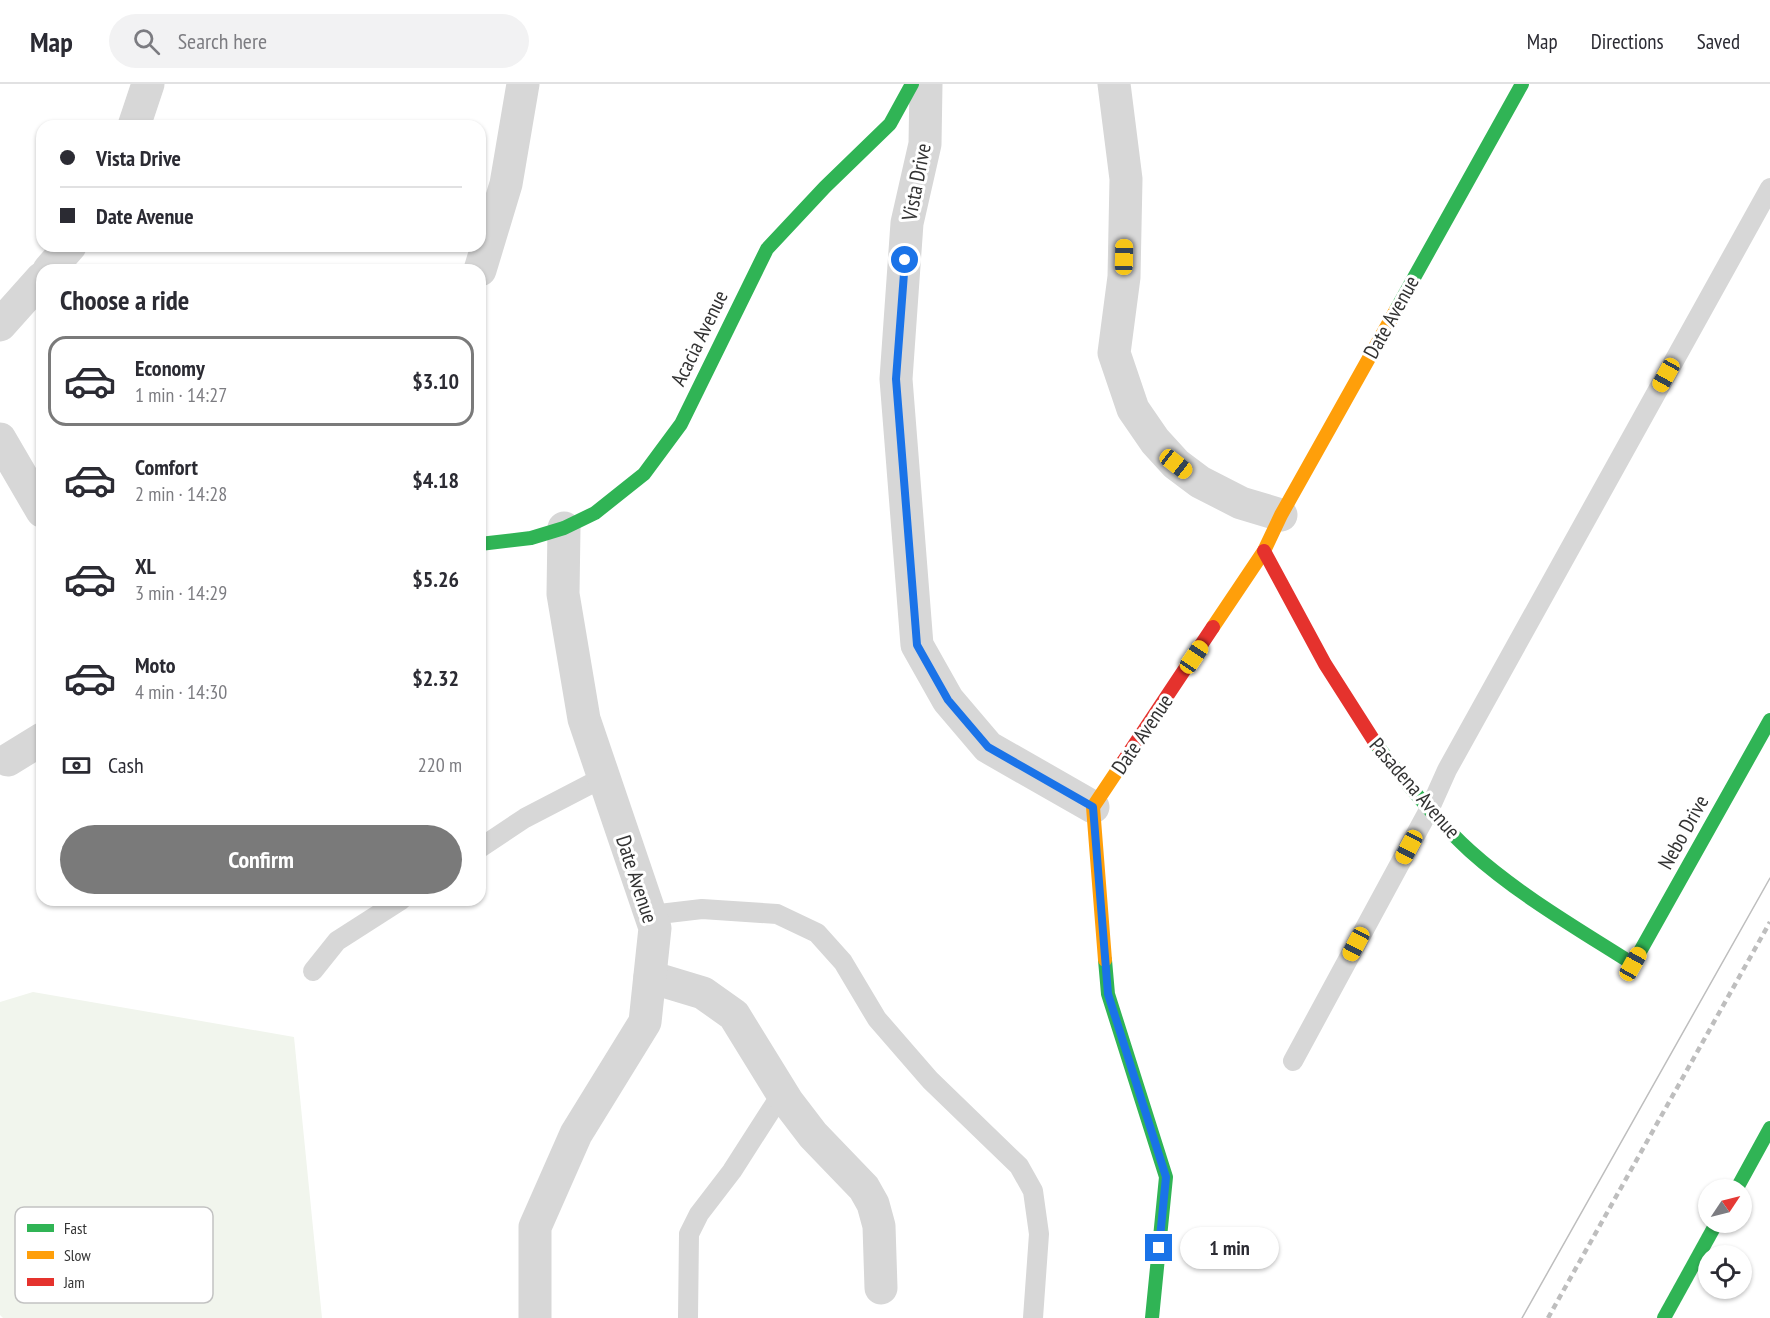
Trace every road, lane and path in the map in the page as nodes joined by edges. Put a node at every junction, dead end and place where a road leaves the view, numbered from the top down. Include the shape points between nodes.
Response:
1 (148, 84) edge
2 (523, 84) edge
3 (912, 84) edge
4 (926, 84) edge
5 (1114, 84) edge
6 (1522, 84) edge
7 (136, 120) edge
8 (1770, 188) edge
9 (486, 250) edge
10 (65, 252) edge
11 (54, 264) edge
12 (36, 285) edge
13 (0, 326) edge
14 (0, 439) edge
15 (36, 501) edge
16 (1281, 515) junction
17 (564, 528) junction
18 (486, 543) edge
19 (1264, 551) junction
20 (1770, 720) edge
21 (36, 743) edge
22 (8, 760) dead end
23 (604, 777) junction
24 (1093, 807) junction
25 (1430, 808) junction
26 (486, 844) edge
27 (391, 906) edge
28 (651, 915) junction
29 (1633, 964) joint
30 (313, 972) dead end
31 (650, 977) junction
32 (1293, 1061) dead end
33 (782, 1093) junction
34 (1770, 1128) edge
35 (1742, 1179) edge
36 (1711, 1233) edge
37 (881, 1288) dead end
38 (535, 1318) edge
39 (688, 1318) edge
40 (1033, 1318) edge
41 (1152, 1318) edge
42 (1664, 1318) edge

1 - 7 street
2 - 9 street via 506,184
3 - 17 street, Acacia Avenue via 890,124 768,249 681,424 664,450 620,495
4 - 24 street, Vista Drive via 925,144 907,223 896,379 917,645 948,700 988,747
5 - 16 street via 1126,179 1124,277 1114,353 1133,409 1176,464 1200,482 1241,502
6 - 16 street, Date Avenue
8 - 25 lane
10 - 11 street
12 - 13 street
14 - 15 street
16 - 19 street, Date Avenue
17 - 18 street, Acacia Avenue via 531,538
17 - 23 street, Date Avenue via 563,594 584,719
19 - 24 street, Date Avenue
19 - 25 street, Pasadena Avenue via 1304,631 1371,740
20 - 29 street, Nebo Drive
21 - 22 street
23 - 26 lane via 525,818
23 - 28 street, Date Avenue
24 - 41 street via 1108,994 1166,1177
25 - 29 street, Pasadena Avenue via 1453,834 1531,898
25 - 32 lane
27 - 30 lane via 337,941
28 - 31 street, Date Avenue via 655,928
28 - 40 lane via 702,909 777,914 817,933 843,962 877,1019 1019,1166 1033,1191 1039,1234
31 - 33 street via 703,993 734,1015
31 - 38 street, Date Avenue via 645,1022 576,1134 535,1227
33 - 37 street via 813,1135 864,1188 873,1204 879,1226
33 - 39 lane via 689,1234
34 - 35 street
36 - 42 street

